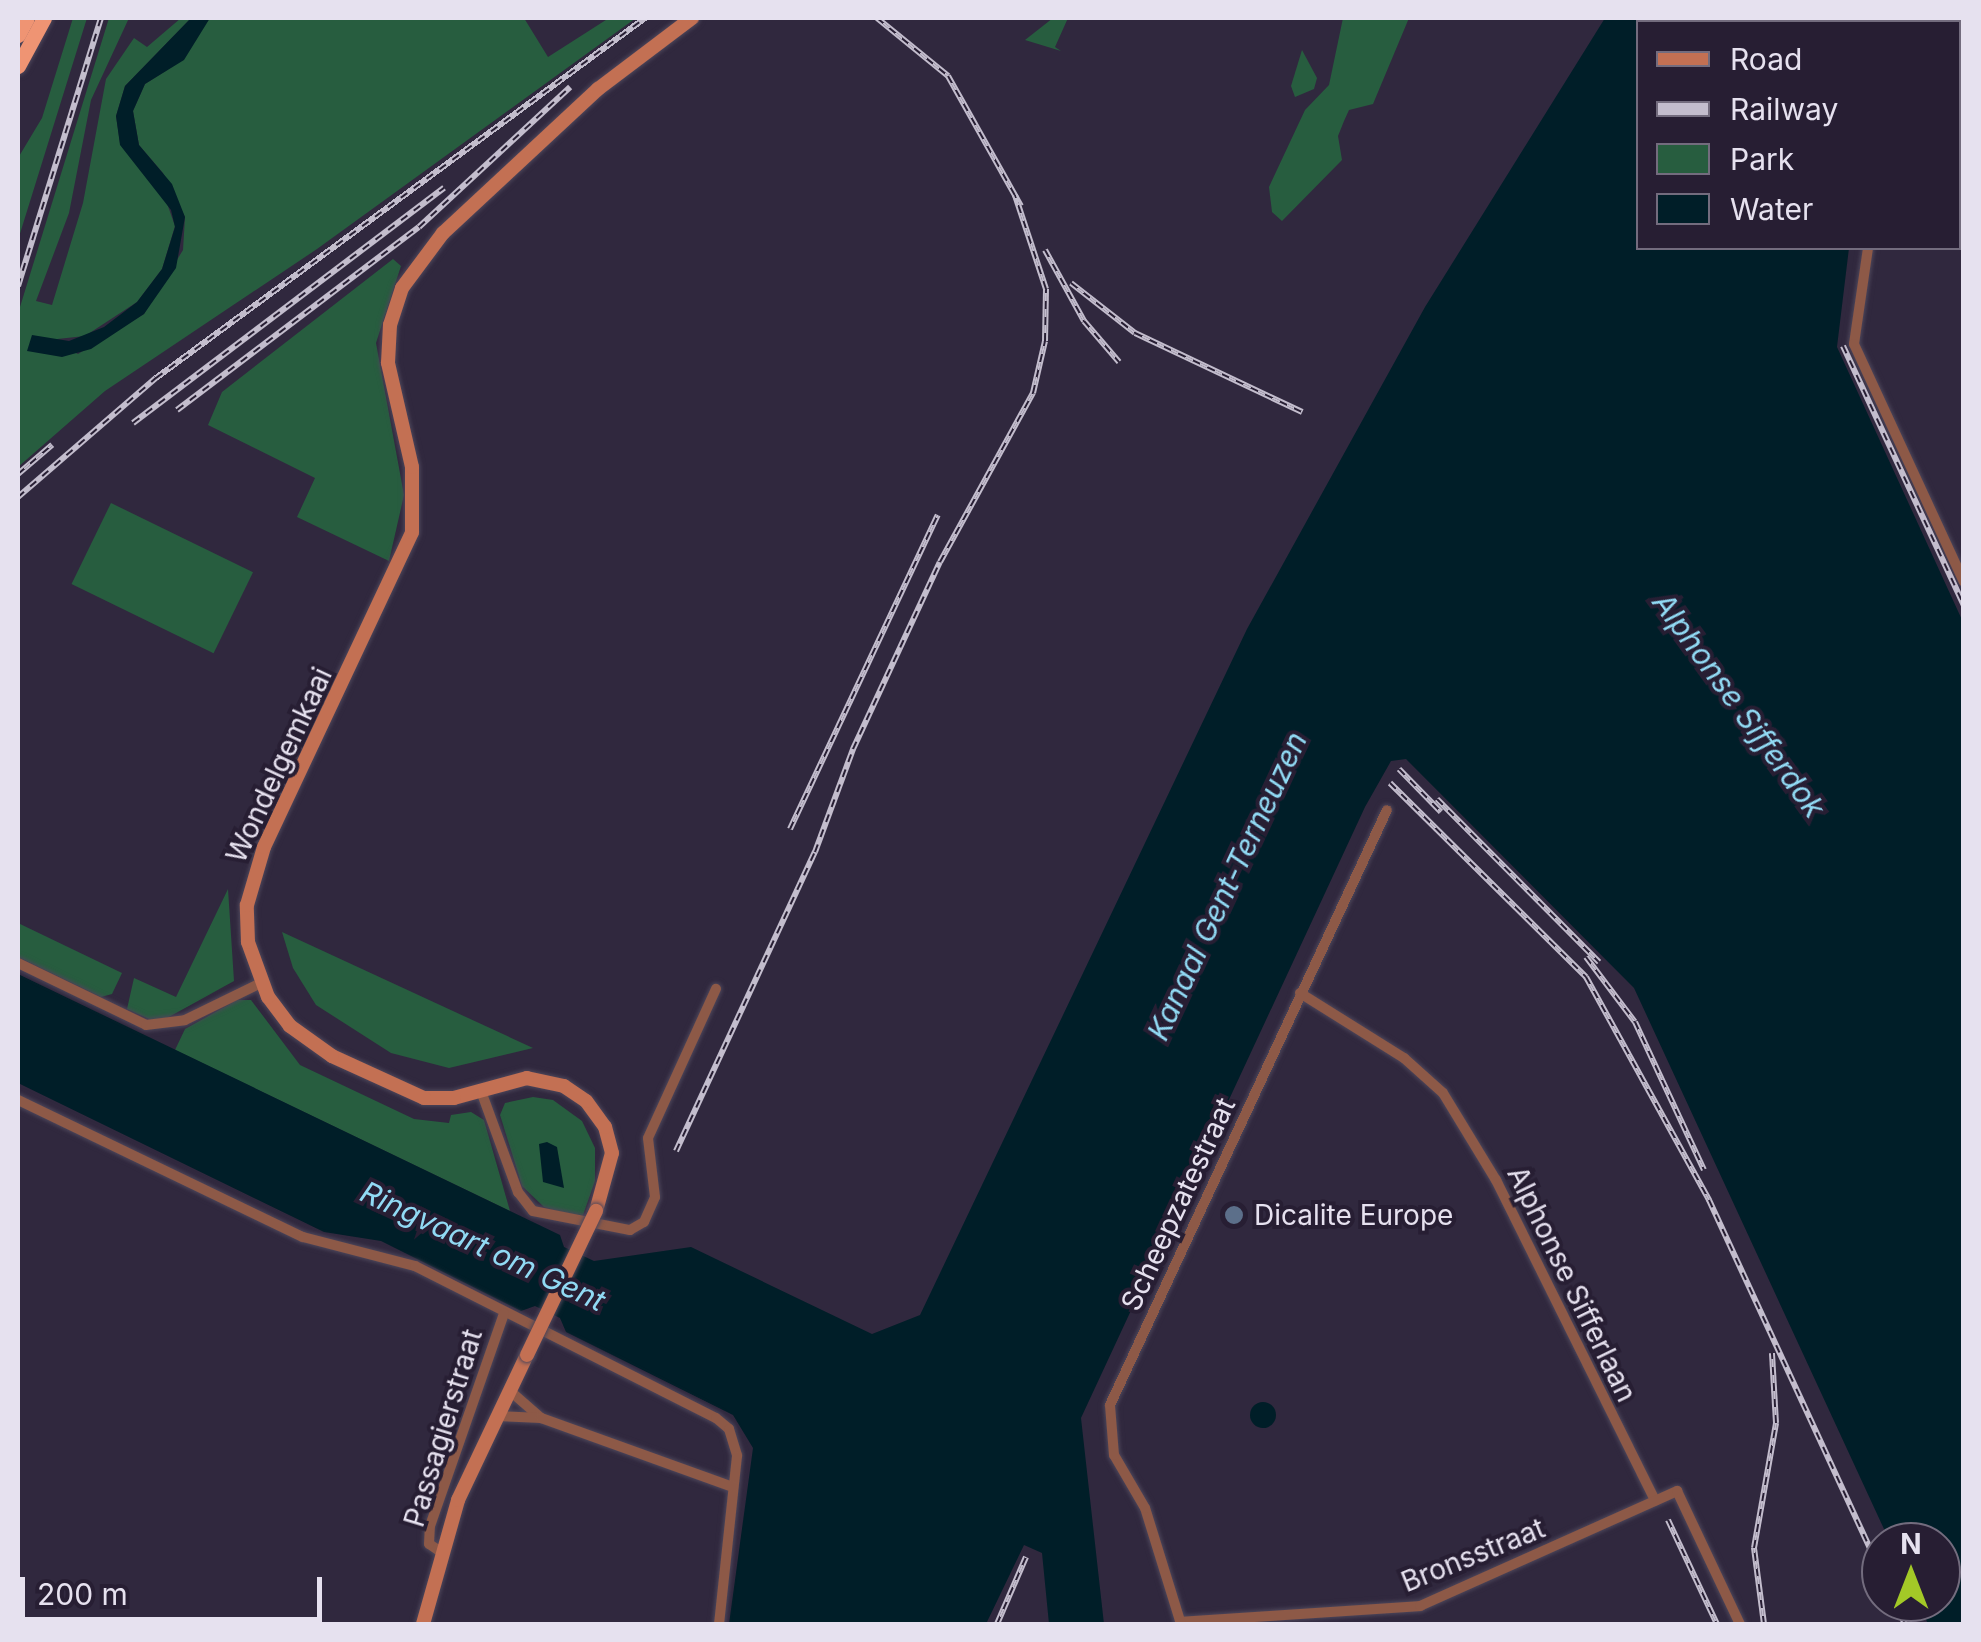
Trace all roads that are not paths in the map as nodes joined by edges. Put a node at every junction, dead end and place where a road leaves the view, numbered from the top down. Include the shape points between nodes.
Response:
1 (26, 18) edge
2 (44, 18) edge
3 (692, 18) edge
4 (18, 34) edge
5 (18, 66) edge
6 (1868, 250) edge
7 (1964, 582) edge
8 (1387, 810) dead end
9 (18, 963) edge
10 (261, 982) junction
11 (716, 990) dead end
12 (1300, 993) junction
13 (480, 1091) junction
14 (18, 1100) edge
15 (504, 1313) junction
16 (510, 1390) junction
17 (497, 1416) junction
18 (541, 1418) junction
19 (734, 1487) junction
20 (1655, 1501) junction
21 (441, 1552) junction
22 (1180, 1623) edge
23 (423, 1624) edge
24 (719, 1624) edge
25 (1740, 1624) edge

1 - 4 highway
2 - 5 highway
3 - 10 main road, Wondelgemkaai via 598,89 471,206 402,288 390,325 388,364 412,467 412,532 256,868 247,925
6 - 7 street via 1854,344
8 - 12 street, Scheepzatestraat
9 - 10 street via 146,1025 185,1020
10 - 13 main road, Wondelgemkaai via 290,1026 332,1056 424,1098
11 - 13 street via 648,1138 655,1197 644,1222 630,1230 534,1211 518,1192
12 - 20 street, Alphonse Sifferlaan via 1404,1058 1444,1093 1496,1180
12 - 22 street, Scheepzatestraat via 1108,1416 1114,1455 1145,1508
13 - 16 main road, Wondelgemkaai, bridge via 539,1079 586,1101 606,1127 612,1153 596,1211
14 - 15 street via 275,1225 390,1256
15 - 19 street via 716,1418 734,1442
15 - 21 street, Passagierstraat via 430,1526 429,1544
16 - 17 main road, Wondelgemkaai
16 - 18 street
17 - 18 street
17 - 21 main road, Wondelgemkaai
18 - 19 street
19 - 24 street
20 - 22 street, Bronsstraat via 1420,1606
20 - 25 street via 1677,1490
21 - 23 main road, Wondelgemkaai

